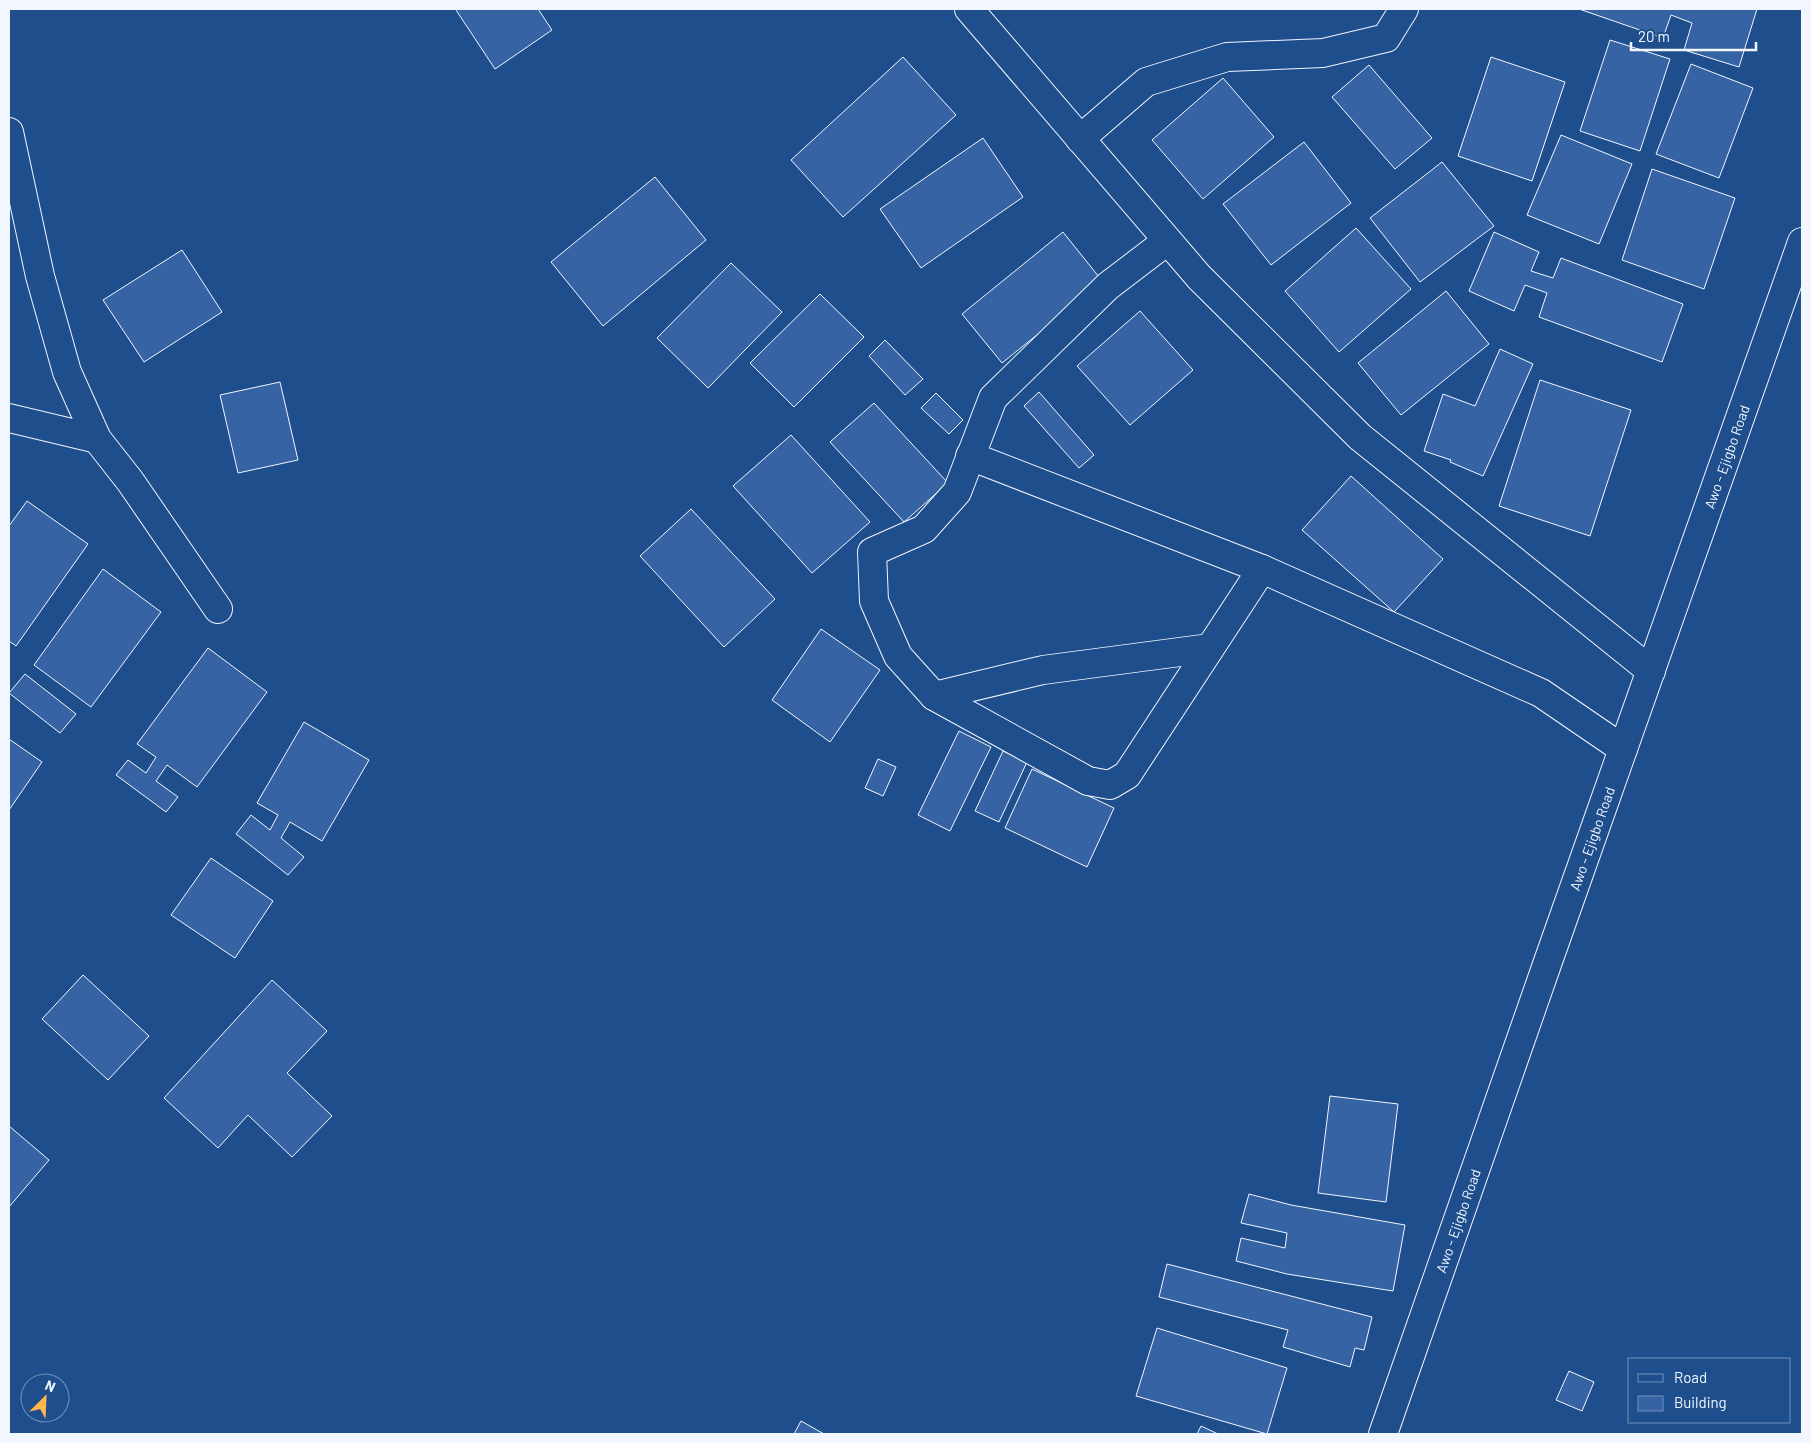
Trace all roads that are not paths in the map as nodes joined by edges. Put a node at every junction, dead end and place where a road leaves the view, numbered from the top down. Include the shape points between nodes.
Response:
1 (969, 9) edge
2 (1404, 9) edge
3 (9, 132) edge
4 (1080, 139) junction
5 (1167, 241) junction
6 (1802, 242) edge
7 (9, 418) edge
8 (97, 439) junction
9 (970, 456) junction
10 (1262, 569) junction
11 (218, 609) dead end
12 (1210, 648) junction
13 (1651, 671) junction
14 (934, 696) junction
15 (1624, 749) junction
16 (1383, 1434) edge

1 - 4 street
2 - 4 street via 1386,38 1323,53 1227,57 1146,82
3 - 8 street via 40,276 67,372
4 - 5 street
5 - 9 street via 1108,286 993,398
5 - 13 street via 1199,277 1360,436
6 - 13 street, Awo - Ejigbo Road
7 - 8 street
8 - 11 street via 130,481
9 - 10 street
9 - 14 street via 957,492 924,529 872,552 874,602 898,656
10 - 12 street
10 - 15 street via 1541,693
12 - 14 street via 1043,670
12 - 14 street via 1127,775 1110,784 1088,781
13 - 15 street, Awo - Ejigbo Road
15 - 16 street, Awo - Ejigbo Road

